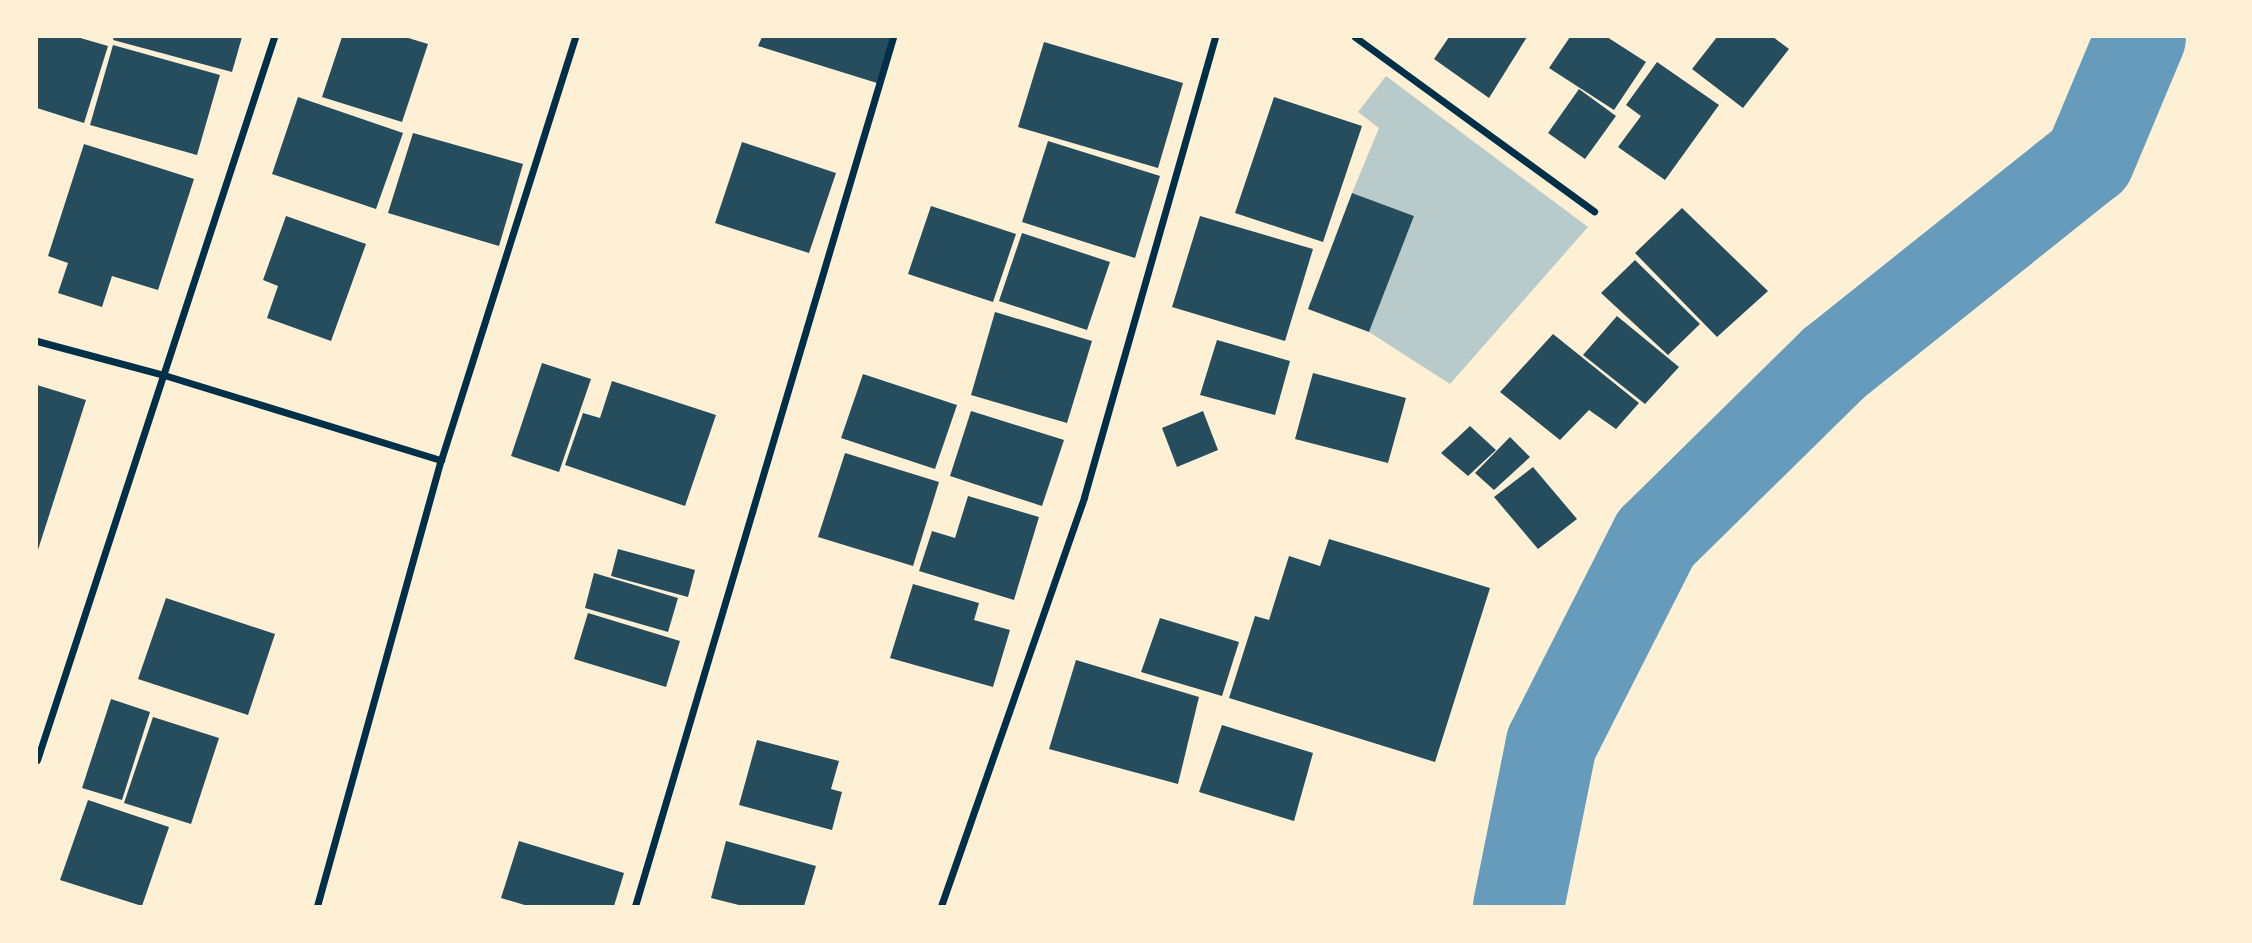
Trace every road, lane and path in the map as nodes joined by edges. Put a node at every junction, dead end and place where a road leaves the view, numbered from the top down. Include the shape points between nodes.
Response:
1 (274, 37) edge
2 (575, 37) edge
3 (893, 37) edge
4 (1215, 37) edge
5 (1354, 37) edge
6 (1594, 211) dead end
7 (37, 341) edge
8 (164, 375) junction
9 (441, 460) junction
10 (37, 760) edge
11 (317, 906) edge
12 (635, 906) edge
13 (941, 906) edge

1 - 8 street
2 - 9 street
3 - 12 street
4 - 13 street via 1084,497
5 - 6 street
7 - 8 street
8 - 9 street
8 - 10 street
9 - 11 street

